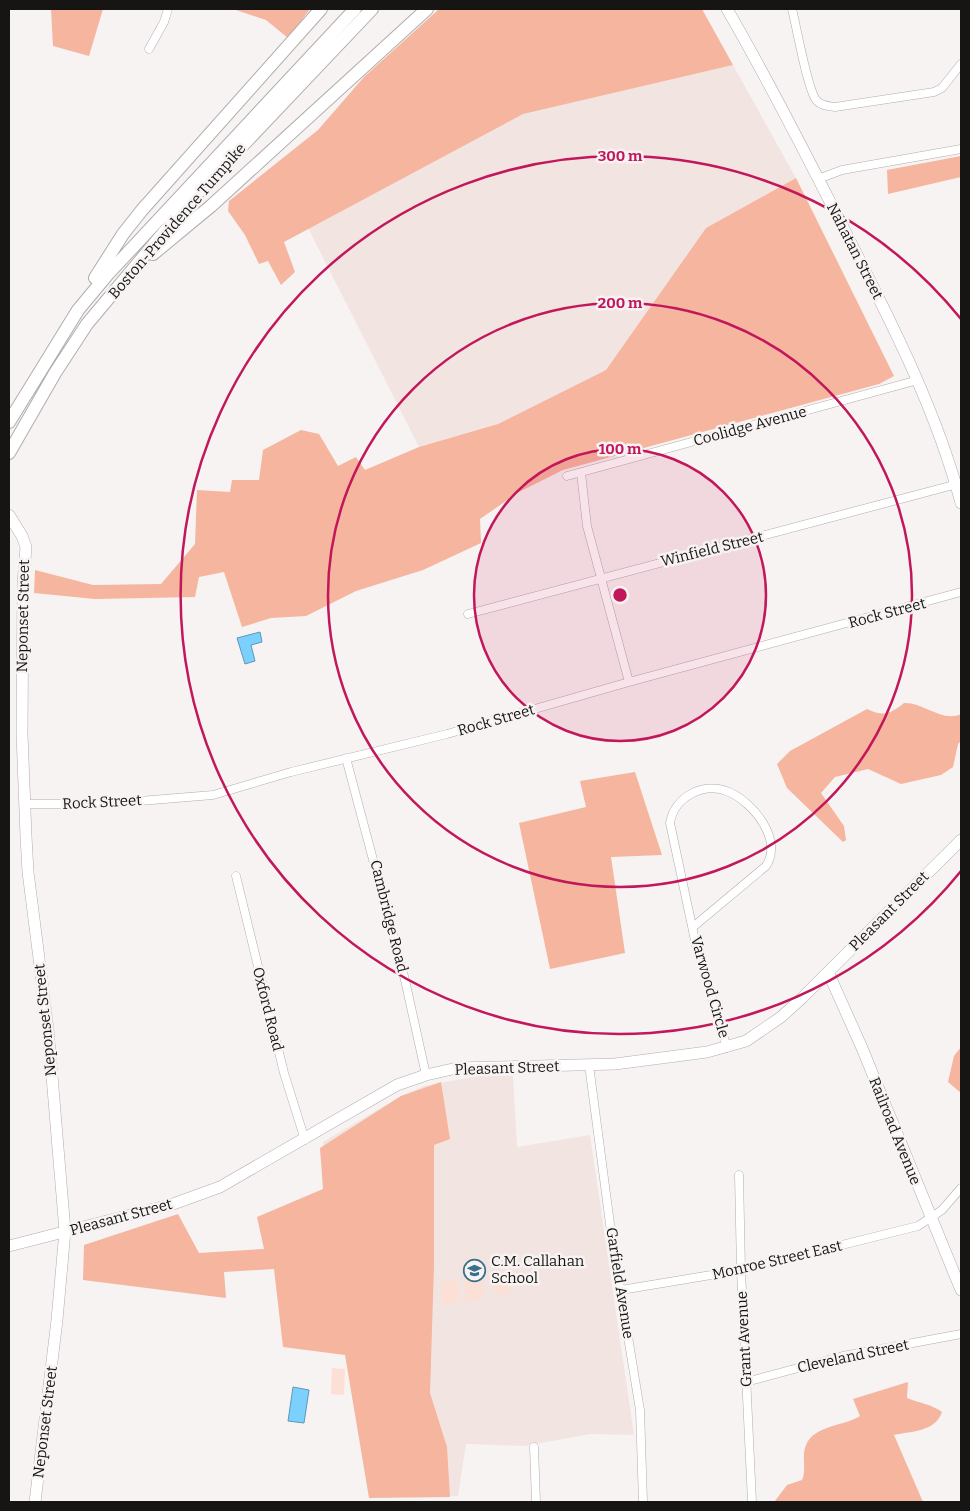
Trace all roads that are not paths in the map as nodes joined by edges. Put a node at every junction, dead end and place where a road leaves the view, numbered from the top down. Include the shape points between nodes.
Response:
1 (168, 9) edge
2 (321, 9) edge
3 (355, 9) edge
4 (372, 9) edge
5 (428, 9) edge
6 (727, 9) edge
7 (792, 9) edge
8 (149, 48) dead end
9 (961, 64) edge
10 (961, 149) edge
11 (818, 179) junction
12 (126, 276) junction
13 (78, 310) junction
14 (918, 380) junction
15 (10, 418) edge
16 (9, 453) edge
17 (581, 472) junction
18 (567, 476) dead end
19 (959, 483) edge
20 (961, 503) edge
21 (9, 515) edge
22 (9, 529) edge
23 (22, 536) junction
24 (600, 578) junction
25 (961, 592) edge
26 (468, 614) dead end
27 (628, 682) junction
28 (346, 758) junction
29 (24, 804) junction
30 (961, 840) edge
31 (236, 876) dead end
32 (693, 927) junction
33 (828, 972) junction
34 (727, 1048) junction
35 (589, 1065) junction
36 (426, 1075) junction
37 (305, 1140) junction
38 (739, 1175) dead end
39 (961, 1188) edge
40 (931, 1219) junction
41 (65, 1231) junction
42 (9, 1246) edge
43 (741, 1270) junction
44 (621, 1290) junction
45 (961, 1290) edge
46 (961, 1334) edge
47 (746, 1382) junction
48 (534, 1447) dead end
49 (35, 1502) edge
50 (536, 1502) edge
51 (643, 1502) edge
52 (752, 1502) edge

1 - 8 street
2 - 13 main road via 142,210 123,234
3 - 13 main road, Boston-Providence Turnpike via 147,229
4 - 12 main road, Boston-Providence Turnpike via 192,199
5 - 12 main road via 211,206
6 - 11 street, Nahatan Street via 766,76
7 - 9 street via 810,86 815,100 825,106 934,92 942,88
10 - 11 street via 842,170
11 - 14 street, Nahatan Street
12 - 16 main road, Boston-Providence Turnpike via 87,324
13 - 15 main road, Boston-Providence Turnpike
14 - 17 street, Coolidge Avenue
14 - 19 street, Nahatan Street
17 - 18 street, Coolidge Avenue
17 - 24 street via 587,526
19 - 20 street, Nahatan Street
19 - 24 street, Winfield Street
21 - 23 street, Neponset Street
22 - 23 street
23 - 29 street, Neponset Street via 26,547 22,669
24 - 26 street, Winfield Street
24 - 27 street
25 - 27 street, Rock Street
27 - 28 street, Rock Street via 447,734
28 - 29 street, Rock Street via 213,795 103,804
28 - 36 street, Cambridge Road via 400,961
29 - 41 street, Neponset Street via 28,872 48,1029
30 - 33 street, Pleasant Street
31 - 37 street, Oxford Road via 284,1072
32 - 32 street, Varwood Circle via 672,840 671,814 688,794 715,788 728,791 752,810 768,832 771,858 766,866
32 - 34 street, Varwood Circle
33 - 34 street, Pleasant Street via 776,1022 746,1041
33 - 40 street, Railroad Avenue
34 - 35 street, Pleasant Street via 663,1059
35 - 36 street, Pleasant Street via 457,1068
35 - 44 street, Garfield Avenue
36 - 37 street, Pleasant Street via 397,1086
37 - 41 street, Pleasant Street via 220,1187 173,1204
38 - 43 street, Grant Avenue
39 - 40 street
40 - 43 street, Monroe Street East via 901,1230
40 - 45 street, Railroad Avenue
41 - 42 street, Pleasant Street
41 - 49 street, Neponset Street via 58,1320
43 - 44 street, Monroe Street East
43 - 47 street, Grant Avenue
44 - 51 street, Garfield Avenue via 640,1410
46 - 47 street, Cleveland Street via 844,1356
47 - 52 street, Grant Avenue
48 - 50 street

